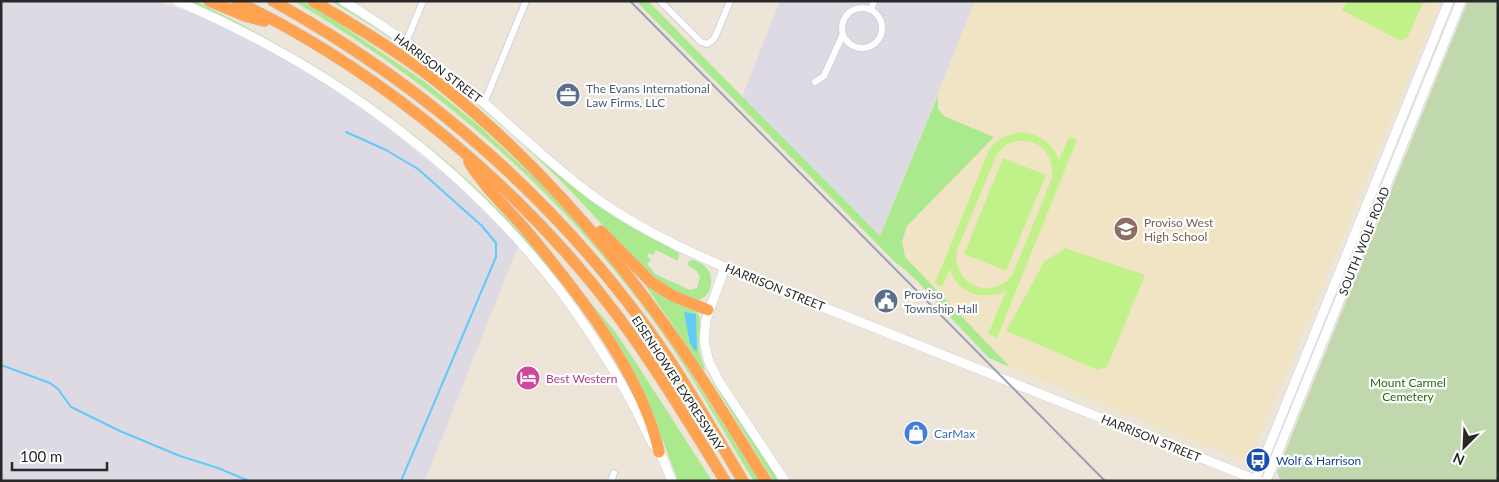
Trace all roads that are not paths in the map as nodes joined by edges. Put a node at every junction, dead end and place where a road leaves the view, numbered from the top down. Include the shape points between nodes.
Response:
1 (177, 1) edge
2 (209, 1) edge
3 (236, 1) edge
4 (273, 1) edge
5 (314, 1) edge
6 (343, 1) edge
7 (423, 1) edge
8 (526, 1) edge
9 (660, 1) edge
10 (730, 1) edge
11 (874, 1) edge
12 (1449, 1) edge
13 (1461, 1) edge
14 (871, 10) junction
15 (281, 25) junction
16 (843, 34) junction
17 (406, 42) junction
18 (816, 82) dead end
19 (484, 104) junction
20 (463, 152) junction
21 (524, 160) junction
22 (725, 267) junction
23 (708, 310) junction
24 (659, 452) junction
25 (614, 472) dead end
26 (1257, 480) edge
27 (611, 481) edge
28 (672, 481) edge
29 (725, 481) edge
30 (743, 481) edge
31 (766, 481) edge
32 (785, 481) edge
33 (1266, 481) edge

1 - 24 main road via 259,40 333,84 423,150 486,206 530,254 578,315
2 - 15 highway via 245,16
3 - 15 highway, EISENHOWER EXPRESSWAY
4 - 30 highway, EISENHOWER EXPRESSWAY via 359,52 437,109 492,155 555,217 607,276 664,351
5 - 21 highway via 430,77 477,115
6 - 17 main road, HARRISON STREET
7 - 17 street
8 - 19 street
9 - 10 street via 701,42 710,44
11 - 14 street
12 - 26 main road, SOUTH WOLF ROAD
13 - 33 main road, SOUTH WOLF ROAD
14 - 16 street via 861,8 847,15
14 - 16 street via 878,15 882,25 876,44 857,48 848,43
15 - 20 highway, EISENHOWER EXPRESSWAY via 403,104
16 - 18 street via 824,76
17 - 19 main road, HARRISON STREET
19 - 22 main road, HARRISON STREET via 597,199 665,240
20 - 24 highway via 479,179 542,250 596,323 640,398
20 - 29 highway, EISENHOWER EXPRESSWAY via 534,219 602,296 655,369
21 - 23 highway via 539,166 651,282 672,296
21 - 31 highway via 602,243 644,297 683,351
22 - 23 main road
22 - 26 main road, HARRISON STREET
23 - 32 main road via 704,341 708,362
24 - 28 main road
25 - 27 street

